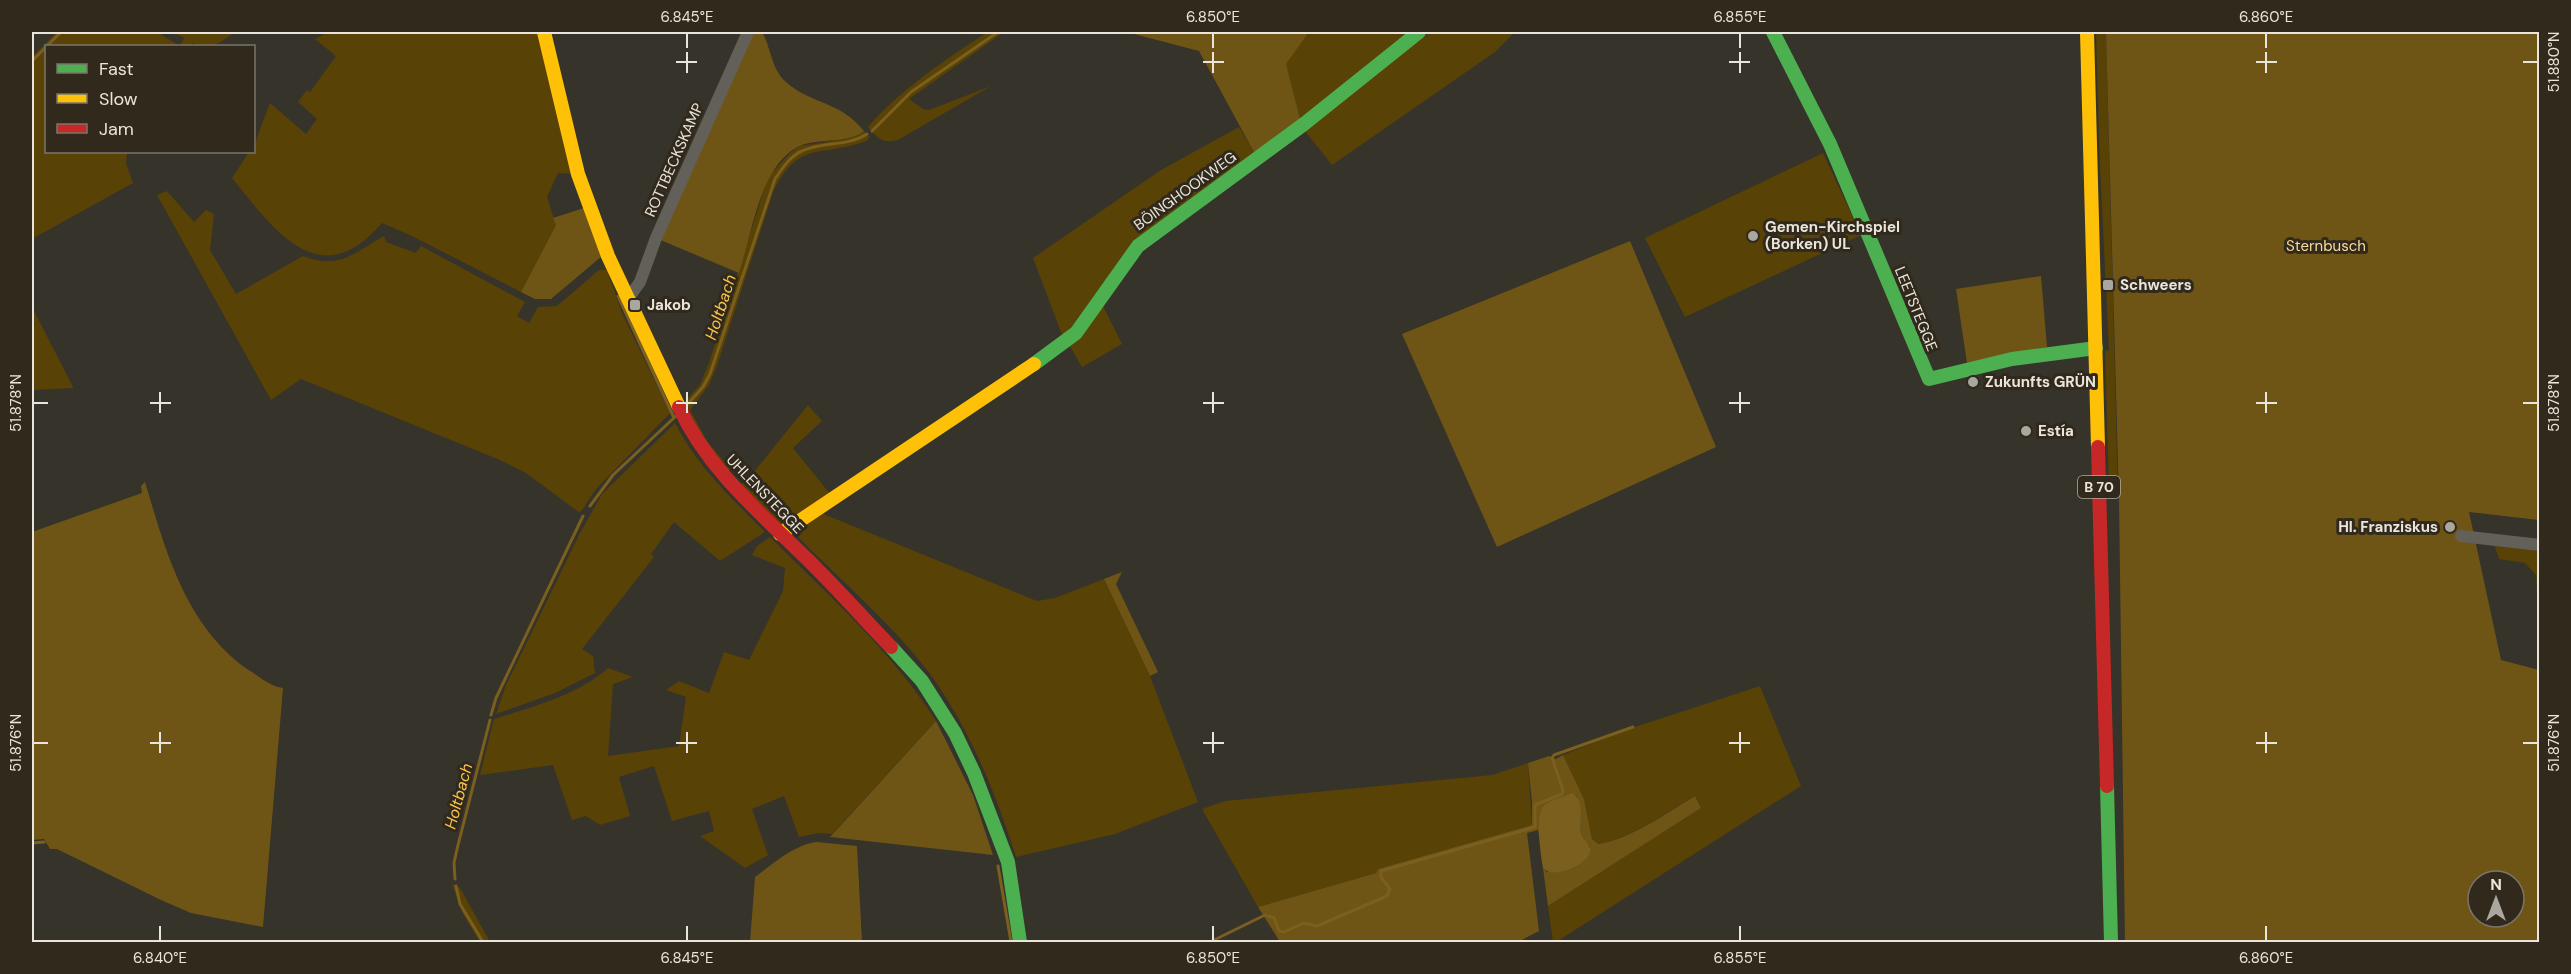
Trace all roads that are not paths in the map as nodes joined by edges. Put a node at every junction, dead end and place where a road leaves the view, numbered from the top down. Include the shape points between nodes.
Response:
1 (544, 32) edge
2 (748, 32) edge
3 (1419, 32) edge
4 (1773, 32) edge
5 (2087, 32) edge
6 (627, 300) junction
7 (2096, 348) junction
8 (780, 534) junction
9 (2461, 536) dead end
10 (2540, 545) edge
11 (1020, 942) edge
12 (2111, 942) edge

1 - 6 street, UHLENSTEGGE via 578,174
2 - 6 street, ROTTBECKSKAMP via 640,282
3 - 8 street, BÖINGHOOKWEG via 1304,124 1138,246 1076,333 1055,350
4 - 7 street, LEETSTEGGE via 1830,144 1929,379 2032,355
5 - 7 street, B 70
6 - 8 street, UHLENSTEGGE via 680,411 712,463
7 - 12 street, B 70
8 - 11 street, UHLENSTEGGE via 915,673 954,733 974,773 1008,862
9 - 10 street

